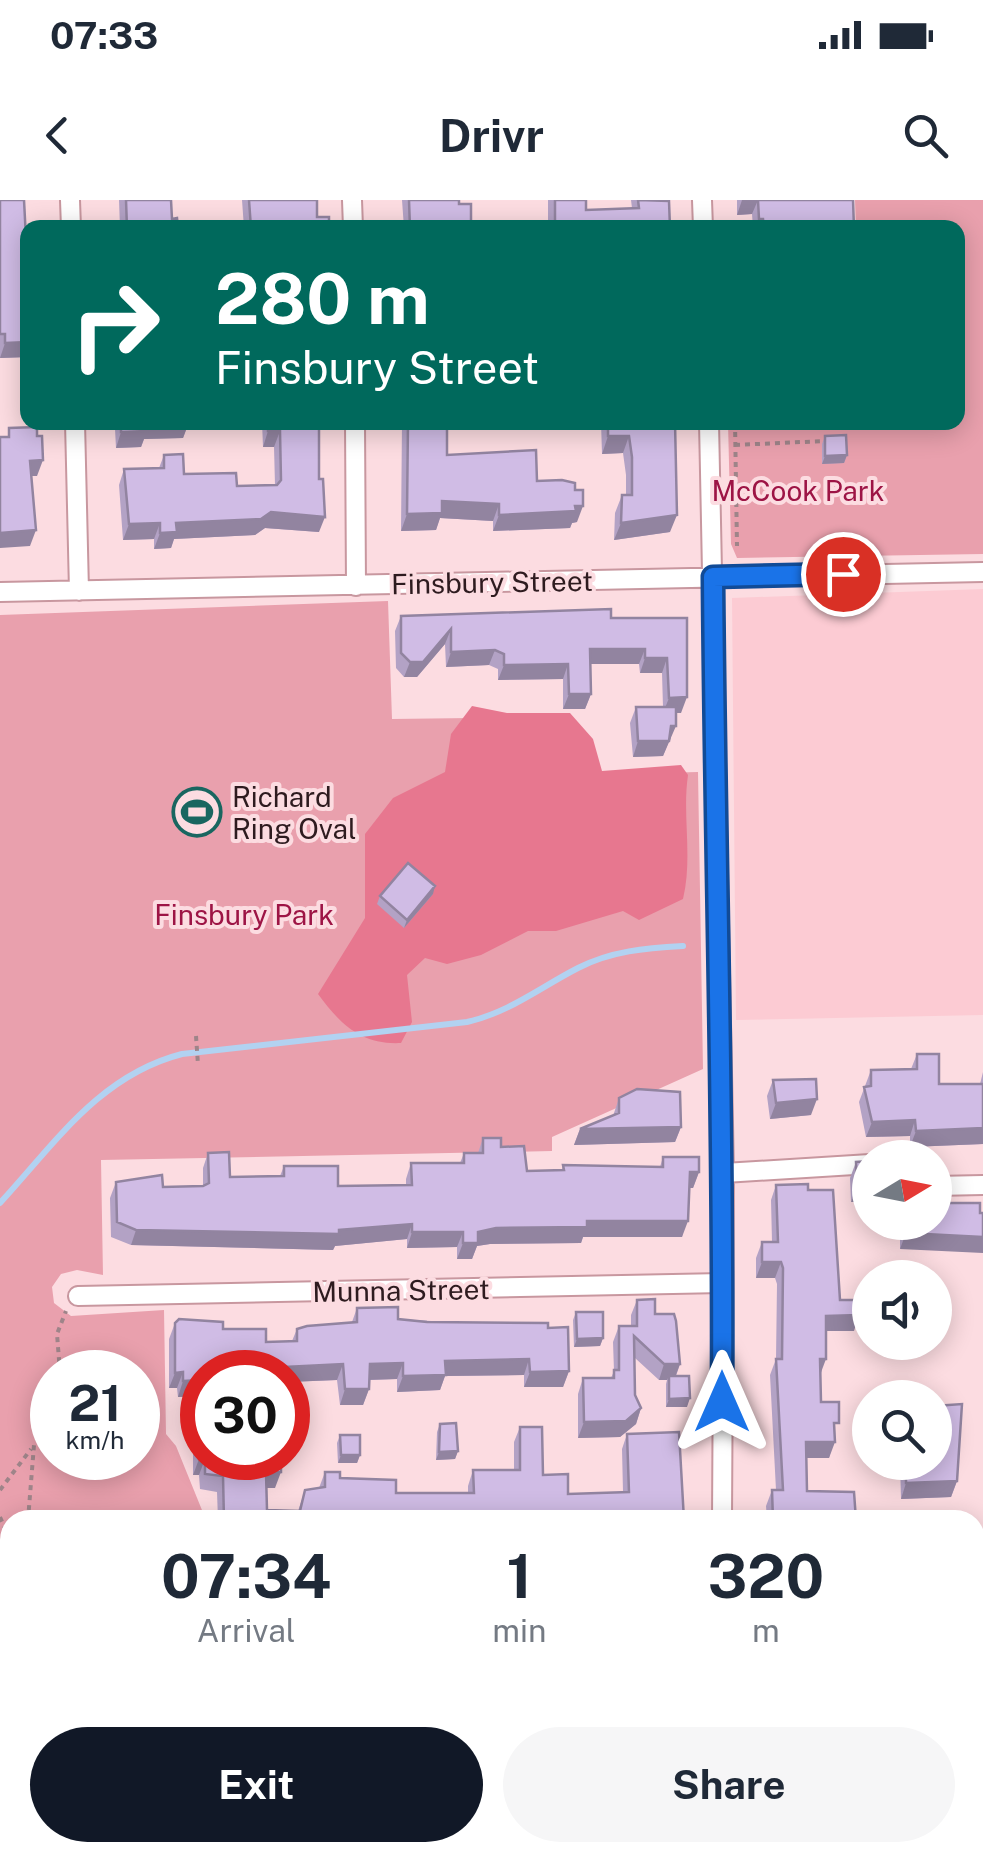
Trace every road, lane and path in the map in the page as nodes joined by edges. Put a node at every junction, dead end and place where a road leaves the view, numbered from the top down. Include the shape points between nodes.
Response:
1 (75, 430) edge
2 (355, 430) edge
3 (709, 430) edge
4 (735, 430) edge
5 (830, 441) edge
6 (735, 445) junction
7 (737, 546) dead end
8 (983, 572) edge
9 (713, 577) junction
10 (356, 586) junction
11 (79, 591) junction
12 (0, 592) edge
13 (196, 1036) dead end
14 (198, 1065) dead end
15 (852, 1165) edge
16 (724, 1173) junction
17 (983, 1185) edge
18 (952, 1186) edge
19 (723, 1283) junction
20 (78, 1296) joint
21 (58, 1350) edge
22 (30, 1450) edge
23 (31, 1480) edge
24 (0, 1490) edge
25 (29, 1510) edge
26 (722, 1510) edge

1 - 11 street
2 - 10 street
3 - 9 street
4 - 6 path
5 - 6 path
6 - 7 path
8 - 9 street, Finsbury Street
9 - 10 street, Finsbury Street
9 - 16 street
10 - 11 street, Finsbury Street
11 - 12 street, Finsbury Street
13 - 14 path
15 - 16 street
16 - 19 street
17 - 18 street
19 - 20 street, Munna Street
19 - 26 street
20 - 21 path via 62,1316
22 - 24 path
23 - 25 path

